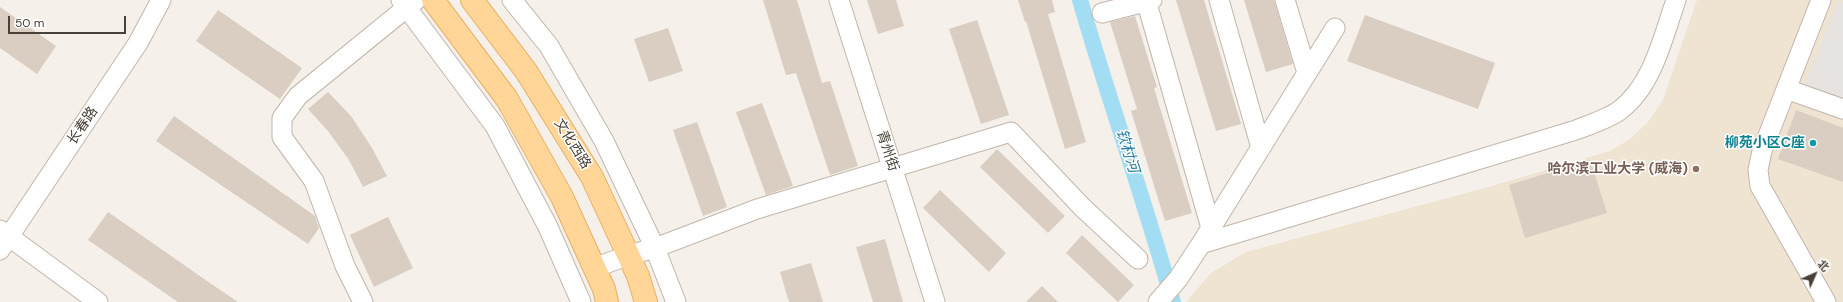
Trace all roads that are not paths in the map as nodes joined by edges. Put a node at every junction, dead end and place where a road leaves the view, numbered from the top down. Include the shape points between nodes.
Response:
1 (161, 0) edge
2 (433, 0) edge
3 (472, 0) edge
4 (512, 0) edge
5 (839, 0) edge
6 (1219, 0) edge
7 (1285, 0) edge
8 (1676, 0) edge
9 (1821, 0) edge
10 (1148, 1) edge
11 (408, 2) edge
12 (1102, 13) dead end
13 (1335, 28) dead end
14 (1307, 73) junction
15 (1786, 90) junction
16 (1843, 109) edge
17 (1261, 148) junction
18 (892, 168) junction
19 (1206, 236) junction
20 (3, 239) edge
21 (655, 248) junction
22 (629, 255) junction
23 (1138, 259) dead end
24 (594, 268) junction
25 (1160, 299) edge
26 (98, 302) edge
27 (363, 302) edge
28 (581, 302) edge
29 (607, 302) edge
30 (646, 302) edge
31 (676, 302) edge
32 (935, 302) edge
33 (1826, 302) edge

1 - 20 street, 长春路 via 138,43
2 - 24 main road via 506,99 562,197
3 - 22 main road, 文化西路 via 526,71 592,177
4 - 21 street via 549,46 600,134
5 - 18 street, 青州街
6 - 17 street
7 - 14 street
8 - 19 street via 1652,67 1637,94 1619,111 1576,130
9 - 15 street
10 - 12 street
10 - 19 street
11 - 27 street via 298,96 282,118 282,137 314,181 345,266
11 - 28 street via 495,126 548,227
13 - 14 street
14 - 17 street
15 - 16 street
15 - 33 street via 1762,151 1758,170 1760,186
17 - 19 street
18 - 21 street via 757,209
18 - 23 street via 1011,132 1083,208
18 - 32 street, 青州街
19 - 25 street via 1178,279
20 - 26 street
21 - 22 street
21 - 31 street
22 - 24 street
22 - 30 main road, 文化西路
24 - 29 main road

